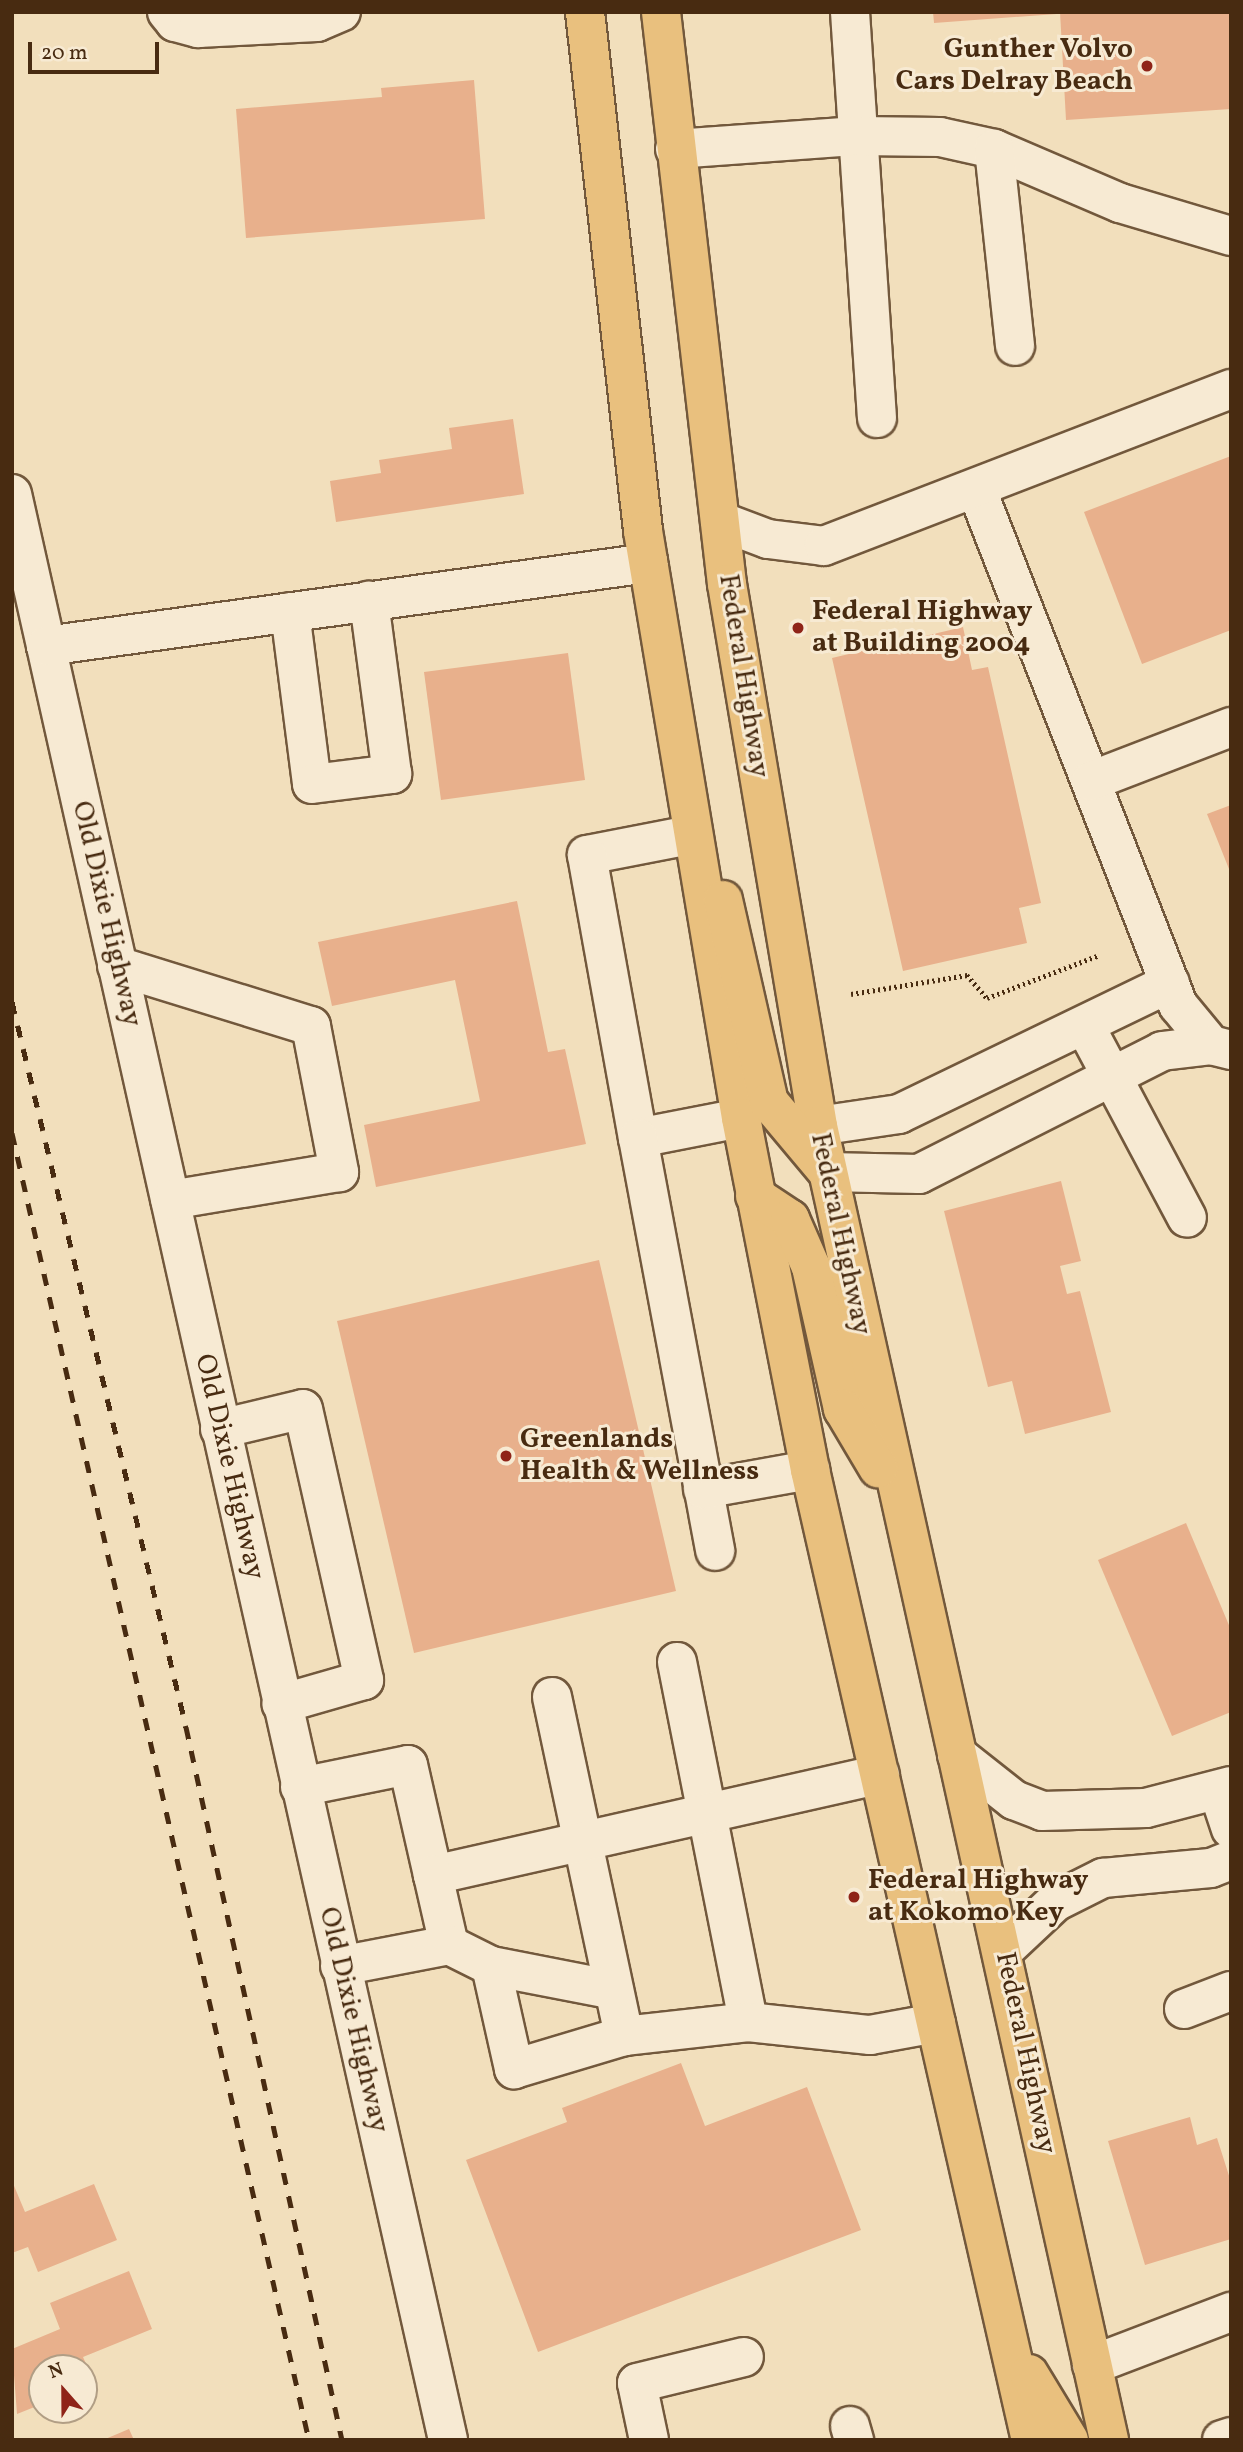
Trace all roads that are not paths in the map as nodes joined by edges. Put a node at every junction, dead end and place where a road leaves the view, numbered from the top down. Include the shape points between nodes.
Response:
1 (167, 12) edge
2 (341, 12) edge
3 (585, 12) edge
4 (660, 12) edge
5 (850, 12) edge
6 (858, 136) junction
7 (675, 149) junction
8 (994, 149) junction
9 (1231, 236) edge
10 (1015, 346) dead end
11 (1231, 389) edge
12 (877, 418) dead end
13 (976, 488) junction
14 (12, 494) edge
15 (720, 522) junction
16 (648, 563) junction
17 (369, 601) junction
18 (289, 612) junction
19 (46, 646) junction
20 (1231, 727) edge
21 (1091, 781) junction
22 (691, 841) junction
23 (117, 966) junction
24 (1170, 983) junction
25 (1085, 1026) junction
26 (1221, 1048) edge
27 (1111, 1076) junction
28 (741, 1118) junction
29 (818, 1126) junction
30 (638, 1138) junction
31 (828, 1172) junction
32 (755, 1196) junction
33 (170, 1200) junction
34 (1187, 1218) dead end
35 (220, 1429) junction
36 (810, 1470) junction
37 (703, 1489) junction
38 (897, 1500) junction
39 (715, 1551) dead end
40 (677, 1662) dead end
41 (552, 1697) dead end
42 (282, 1704) junction
43 (957, 1755) junction
44 (880, 1774) junction
45 (300, 1787) junction
46 (1225, 1788) edge
47 (708, 1813) junction
48 (1231, 1829) edge
49 (582, 1841) junction
50 (1231, 1860) edge
51 (433, 1875) junction
52 (449, 1945) junction
53 (1003, 1951) junction
54 (340, 1966) junction
55 (491, 1966) junction
56 (614, 1990) junction
57 (1231, 1991) edge
58 (1184, 2009) dead end
59 (748, 2022) junction
60 (936, 2023) junction
61 (624, 2036) junction
62 (1231, 2312) edge
63 (1009, 2339) junction
64 (744, 2357) dead end
65 (1092, 2365) junction
66 (1231, 2437) edge
67 (448, 2440) edge
68 (649, 2440) edge
69 (1031, 2440) edge
70 (1069, 2440) edge
71 (1109, 2440) edge
72 (1222, 2440) edge

1 - 2 street via 174,22 198,28 317,22
3 - 16 main road
4 - 7 main road, Federal Highway
5 - 6 street
6 - 7 street
6 - 8 street via 940,138
6 - 12 street
7 - 15 main road, Federal Highway
8 - 9 street via 1120,203
8 - 10 street
11 - 13 street
13 - 15 street via 824,546 768,538
13 - 21 street
14 - 19 street, Old Dixie Highway
15 - 29 main road, Federal Highway
16 - 17 street
16 - 22 main road
17 - 18 street
17 - 18 street via 392,774 312,784
18 - 19 street
19 - 23 street, Old Dixie Highway
20 - 21 street
21 - 24 street
22 - 28 main road
22 - 30 street via 587,855
22 - 31 main road via 731,913 769,1102
23 - 33 street, Old Dixie Highway
23 - 33 street via 311,1026 339,1172
24 - 25 street
24 - 26 street via 1178,1005
25 - 27 street
25 - 29 street via 899,1114
26 - 27 street via 1162,1051
27 - 31 street via 919,1174
27 - 34 street
28 - 30 street
28 - 32 main road
29 - 31 main road, Federal Highway
30 - 37 street
31 - 38 main road, Federal Highway
32 - 36 main road
32 - 38 main road via 790,1219 811,1267 843,1409
33 - 35 street, Old Dixie Highway
35 - 42 street, Old Dixie Highway
35 - 42 street via 303,1409 364,1680
36 - 37 street
36 - 44 main road
37 - 39 street
38 - 43 main road, Federal Highway
40 - 47 street
41 - 49 street
42 - 45 street, Old Dixie Highway
43 - 46 street via 1014,1800 1042,1811 1146,1808
43 - 53 main road, Federal Highway
44 - 47 street
44 - 60 main road
45 - 51 street via 408,1765
45 - 54 street, Old Dixie Highway
46 - 48 street
47 - 49 street
47 - 59 street
49 - 51 street
49 - 56 street
50 - 53 street via 1211,1868 1103,1878 1055,1902
51 - 52 street
52 - 54 street
52 - 55 street
53 - 65 main road, Federal Highway
54 - 67 street, Old Dixie Highway
55 - 56 street
55 - 61 street via 514,2069
56 - 61 street
57 - 58 street
59 - 60 street via 870,2035
59 - 61 street
60 - 63 main road
62 - 65 street
63 - 69 main road
63 - 70 main road
64 - 68 street via 638,2383
65 - 71 main road, Federal Highway
66 - 72 street

